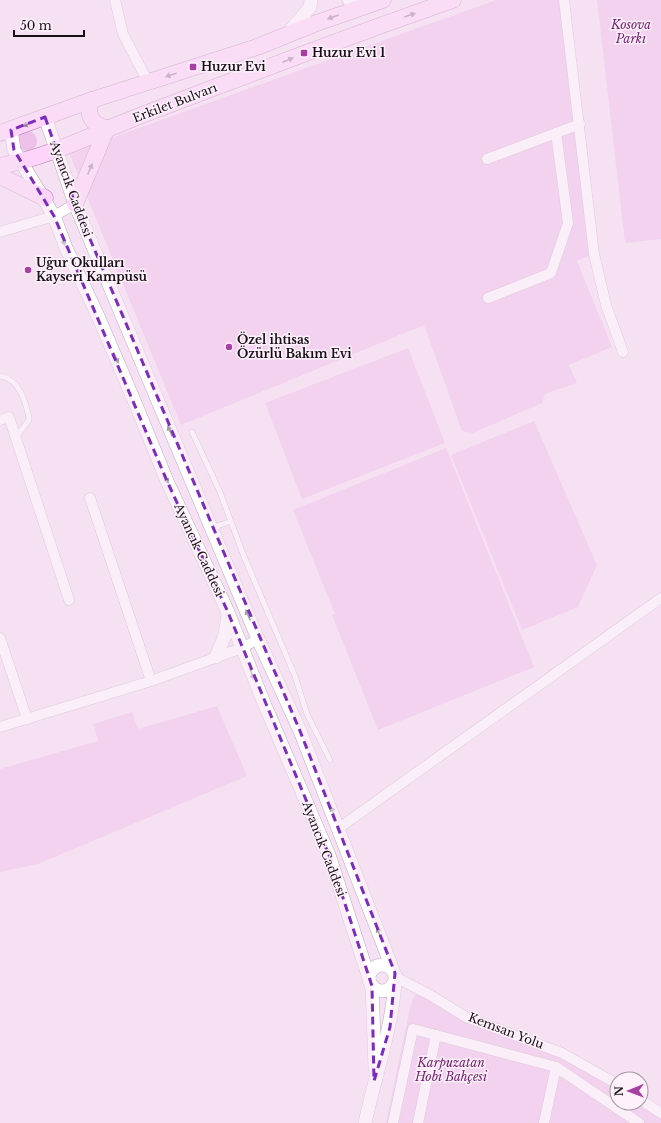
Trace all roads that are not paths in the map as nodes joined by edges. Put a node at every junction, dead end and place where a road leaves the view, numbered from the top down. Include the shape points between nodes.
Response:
1 (115, 0) edge
2 (312, 0) edge
3 (383, 0) edge
4 (453, 0) edge
5 (564, 0) edge
6 (353, 4) edge
7 (287, 35) junction
8 (148, 82) junction
9 (92, 100) junction
10 (45, 118) junction
11 (580, 124) junction
12 (107, 128) junction
13 (5, 132) edge
14 (556, 133) junction
15 (56, 150) junction
16 (487, 159) dead end
17 (22, 162) junction
18 (0, 166) edge
19 (0, 176) edge
20 (44, 198) junction
21 (75, 204) junction
22 (54, 216) junction
23 (0, 232) edge
24 (488, 298) dead end
25 (623, 352) dead end
26 (0, 376) edge
27 (0, 420) edge
28 (192, 432) dead end
29 (15, 437) junction
30 (90, 498) dead end
31 (231, 521) junction
32 (212, 528) junction
33 (661, 598) edge
34 (69, 600) dead end
35 (228, 613) junction
36 (0, 638) edge
37 (258, 639) junction
38 (242, 648) junction
39 (216, 657) junction
40 (151, 681) junction
41 (27, 719) junction
42 (0, 727) edge
43 (330, 760) dead end
44 (339, 828) junction
45 (394, 976) junction
46 (371, 982) junction
47 (436, 1034) junction
48 (556, 1067) junction
49 (609, 1080) edge
50 (374, 1081) junction
51 (649, 1105) edge
52 (661, 1113) edge
53 (365, 1123) edge
54 (393, 1123) edge
55 (418, 1123) edge
56 (544, 1123) edge
57 (639, 1123) edge

1 - 8 street via 124,34
2 - 7 street via 310,7
3 - 6 main road
12 -> 4 main road, Erkilet Bulvarı
5 - 11 street
6 -> 7 main road
7 -> 8 main road
8 - 9 main road
9 - 10 main road
9 - 12 main road via 89,109 91,119 98,126
10 -> 13 main road
10 - 15 street, Ayancık Caddesi
11 - 14 street
11 - 25 street via 594,254 606,305
12 - 15 main road, Erkilet Bulvarı
21 -> 12 main road
13 - 17 street, Ayancık Caddesi
14 - 16 street
14 - 24 street via 568,223 551,273
15 - 17 main road, Erkilet Bulvarı
15 - 21 street, Ayancık Caddesi
17 - 18 main road
17 - 20 street, Ayancık Caddesi
19 - 20 main road
20 - 22 street, Ayancık Caddesi
21 - 22 street
32 -> 21 street, Ayancık Caddesi
22 - 23 street
22 -> 35 street, Ayancık Caddesi via 167,481
26 - 29 lane via 9,377 18,387 30,417
27 - 29 street via 9,417
28 - 31 lane
29 - 34 street
30 - 40 street
31 - 32 lane
31 - 43 lane via 295,676 307,714
37 -> 32 street, Ayancık Caddesi
33 - 44 street
35 - 38 street, Ayancık Caddesi
35 - 39 street via 225,635
36 - 41 street
37 - 38 street
44 -> 37 street, Ayancık Caddesi via 300,731
38 - 39 street
38 -> 46 street, Ayancık Caddesi via 329,855
39 - 40 street
40 - 41 street
41 - 42 street
45 -> 44 street, Ayancık Caddesi
45 - 46 street via 391,988 383,991
45 - 46 street via 386,965 378,966 372,971
45 - 49 street, Kemsan Yolu via 430,994 466,1017 556,1051
45 - 50 street, Ayancık Caddesi via 390,1027
46 - 50 street, Ayancık Caddesi via 375,1039
47 - 48 street
47 - 54 street via 413,1030
47 - 55 street
48 - 56 street
48 - 57 street
50 - 53 street, Ayancık Caddesi
51 - 52 street

